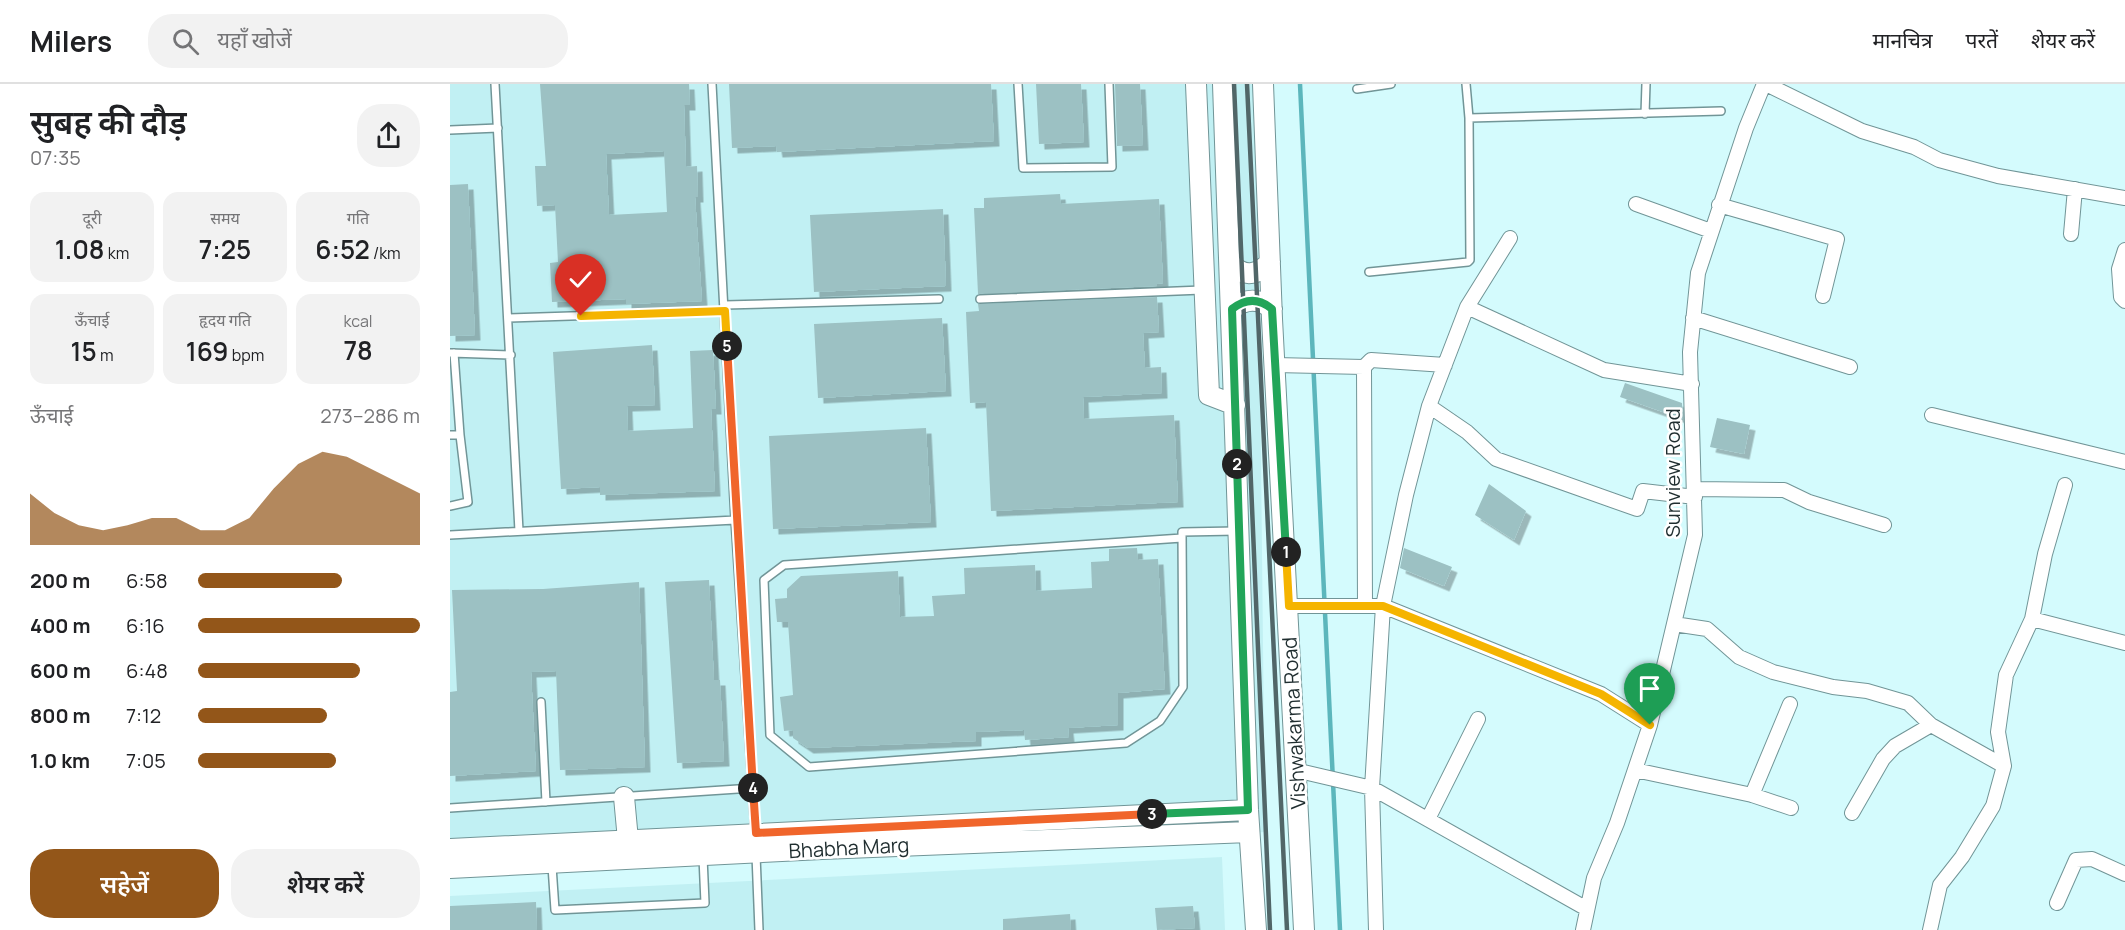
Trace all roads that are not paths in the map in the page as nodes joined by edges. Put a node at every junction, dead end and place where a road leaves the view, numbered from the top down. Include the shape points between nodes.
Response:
1 (495, 84) edge
2 (712, 84) edge
3 (1018, 84) edge
4 (1109, 84) edge
5 (1196, 84) edge
6 (1223, 84) edge
7 (1263, 84) edge
8 (1391, 84) edge
9 (1466, 84) edge
10 (1646, 84) edge
11 (1765, 84) edge
12 (1357, 89) dead end
13 (1721, 111) dead end
14 (1645, 114) junction
15 (1469, 118) junction
16 (498, 128) junction
17 (450, 130) edge
18 (2075, 189) junction
19 (2125, 198) edge
20 (1201, 204) junction
21 (1636, 204) dead end
22 (1719, 205) junction
23 (1228, 211) junction
24 (1711, 231) junction
25 (2071, 234) dead end
26 (1510, 238) dead end
27 (2125, 250) edge
28 (1270, 262) junction
29 (1231, 264) junction
30 (1369, 272) dead end
31 (1204, 290) junction
32 (1823, 296) dead end
33 (939, 299) dead end
34 (980, 299) dead end
35 (2125, 301) edge
36 (1467, 307) junction
37 (725, 308) junction
38 (1232, 309) junction
39 (1272, 309) junction
40 (509, 318) junction
41 (1693, 318) junction
42 (452, 353) edge
43 (511, 355) junction
44 (1445, 364) junction
45 (1275, 365) junction
46 (1364, 367) junction
47 (1850, 367) dead end
48 (1692, 384) junction
49 (1235, 405) junction
50 (1429, 406) junction
51 (1932, 415) dead end
52 (450, 435) edge
53 (460, 435) junction
54 (2125, 462) edge
55 (2065, 485) dead end
56 (1695, 493) junction
57 (450, 506) edge
58 (735, 520) junction
59 (1884, 525) dead end
60 (519, 531) junction
61 (1239, 531) junction
62 (450, 535) edge
63 (1182, 538) junction
64 (1289, 606) junction
65 (1365, 606) junction
66 (1383, 606) junction
67 (2032, 619) junction
68 (1674, 624) junction
69 (2125, 641) edge
70 (541, 702) dead end
71 (1790, 704) dead end
72 (1478, 719) dead end
73 (1650, 725) junction
74 (1931, 725) junction
75 (2004, 766) junction
76 (1295, 770) junction
77 (1635, 770) junction
78 (1372, 788) junction
79 (753, 789) junction
80 (1752, 795) junction
81 (624, 797) junction
82 (546, 802) junction
83 (450, 808) edge
84 (1791, 808) dead end
85 (1248, 810) junction
86 (1186, 812) junction
87 (1852, 813) dead end
88 (1428, 819) junction
89 (1249, 832) junction
90 (756, 833) junction
91 (1187, 834) junction
92 (628, 840) junction
93 (450, 849) edge
94 (756, 854) junction
95 (703, 856) junction
96 (552, 863) junction
97 (450, 868) edge
98 (2125, 874) edge
99 (2057, 903) dead end
100 (1587, 909) junction
101 (759, 930) edge
102 (1256, 930) edge
103 (1304, 930) edge
104 (1376, 930) edge
105 (1583, 930) edge
106 (1930, 930) edge

1 - 16 lane
2 - 37 lane
3 - 4 lane via 1023,168 1112,167
5 - 20 street
6 - 23 street
7 - 28 street, Vishwakarma Road
8 - 12 lane
9 - 15 lane
10 - 14 lane
11 - 18 street via 1862,131 1914,147 1939,160 1998,176
11 - 22 street, Sunview Road
13 - 14 lane
14 - 15 lane
15 - 30 lane via 1470,260
16 - 17 lane
16 - 40 lane
18 - 19 street
18 - 25 street
20 - 23 street
20 - 31 street
21 - 24 street
22 - 24 street, Sunview Road
22 - 32 street via 1837,239
23 - 29 street
24 - 41 street, Sunview Road via 1698,273
26 - 36 street
27 - 35 street via 2119,269 2121,297
28 - 29 street via 1263,270 1251,274 1238,272
28 - 39 street, Vishwakarma Road
29 - 38 street
31 - 34 lane
31 - 49 street via 1209,395
33 - 37 lane
36 - 44 street
36 - 48 street via 1604,370
37 - 40 lane
37 - 58 lane
38 - 39 street via 1251,300 1264,302
38 - 49 street
39 - 45 street, Vishwakarma Road
40 - 43 lane
41 - 47 street
41 - 48 street, Sunview Road
42 - 43 lane
42 - 53 lane
43 - 60 lane
44 - 46 street via 1371,360
44 - 50 street
45 - 46 street
45 - 64 street, Vishwakarma Road
46 - 65 street
48 - 56 street, Sunview Road
49 - 61 street
50 - 56 street via 1467,432 1496,459 1637,509 1643,491
50 - 66 street
51 - 54 street
52 - 53 lane
53 - 57 lane via 468,502
55 - 67 street
56 - 59 street via 1784,490 1809,502
56 - 68 street, Sunview Road via 1695,535
58 - 60 lane
58 - 79 lane
60 - 62 lane
61 - 63 lane via 1182,532
61 - 85 street
63 - 63 lane via 1183,687 1160,721 1126,743 809,767 770,735 764,580 784,565
64 - 65 street
64 - 76 street, Vishwakarma Road
65 - 66 street
66 - 73 street via 1601,694
66 - 78 street
67 - 69 street
67 - 75 street via 2006,675 1998,732
68 - 73 street, Sunview Road
68 - 74 street via 1707,629 1739,657 1773,672 1908,703
70 - 82 lane
71 - 80 street
72 - 88 street
73 - 77 street, Sunview Road
74 - 75 street
74 - 87 street via 1895,746 1883,759
75 - 106 street via 1993,806 1940,885
76 - 78 street
76 - 103 street, Vishwakarma Road
77 - 80 street
77 - 100 street, Sunview Road via 1594,878
78 - 88 street
78 - 104 street
79 - 81 lane
79 - 90 lane
80 - 84 street
81 - 82 lane
81 - 92 street
82 - 83 lane
85 - 86 street, Bhabha Marg
85 - 89 street
86 - 90 street, Bhabha Marg
86 - 91 street
88 - 100 street
89 - 91 street, Bhabha Marg
89 - 102 street
90 - 92 street, Bhabha Marg
90 - 94 lane
91 - 94 street, Bhabha Marg
92 - 93 street, Bhabha Marg
94 - 95 street, Bhabha Marg
94 - 101 lane
95 - 96 street, Bhabha Marg
95 - 96 lane via 705,903 578,909 555,910
96 - 97 street, Bhabha Marg
98 - 99 street via 2092,859 2076,860
100 - 105 street, Sunview Road

